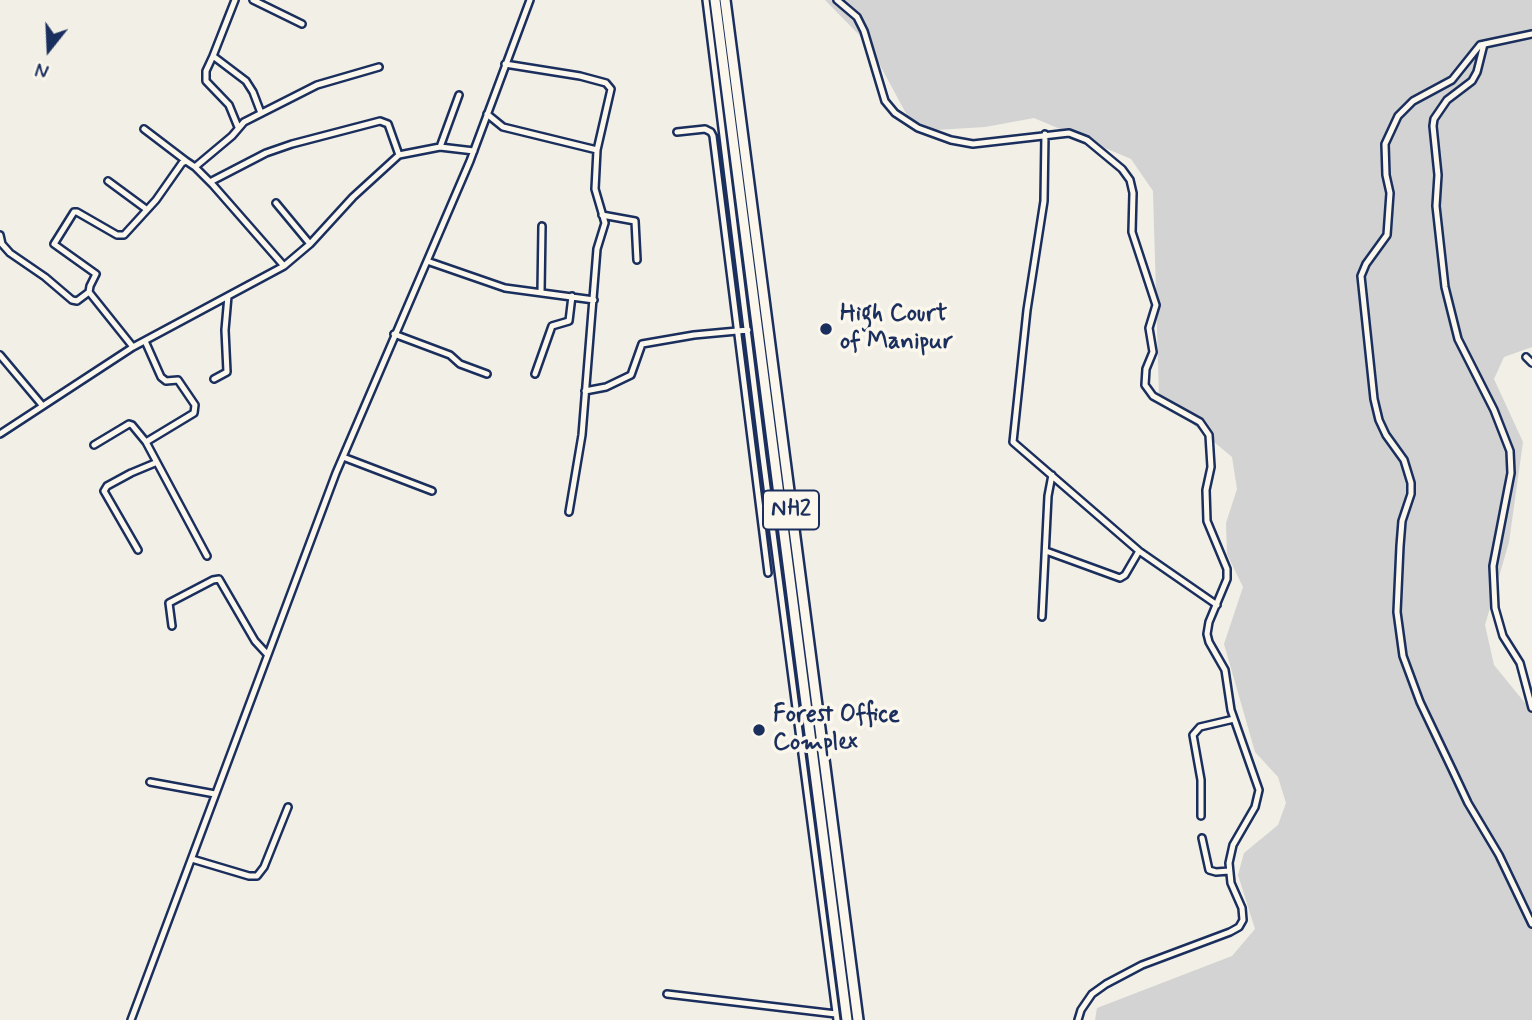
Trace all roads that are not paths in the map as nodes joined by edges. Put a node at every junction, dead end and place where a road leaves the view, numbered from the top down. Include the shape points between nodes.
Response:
1 (235, 0) edge
2 (253, 0) edge
3 (530, 0) edge
4 (706, 0) edge
5 (715, 0) edge
6 (725, 0) edge
7 (837, 0) edge
8 (302, 24) dead end
9 (1532, 34) edge
10 (1484, 44) junction
11 (213, 56) junction
12 (505, 64) junction
13 (379, 67) dead end
14 (459, 95) dead end
15 (261, 113) junction
16 (487, 114) junction
17 (238, 127) junction
18 (144, 129) dead end
19 (677, 132) dead end
20 (1045, 134) junction
21 (440, 147) junction
22 (597, 150) junction
23 (474, 151) junction
24 (400, 155) junction
25 (186, 161) junction
26 (195, 167) junction
27 (108, 181) dead end
28 (210, 182) junction
29 (276, 204) dead end
30 (146, 209) junction
31 (603, 215) junction
32 (542, 226) dead end
33 (0, 235) edge
34 (310, 244) junction
35 (637, 260) dead end
36 (427, 261) junction
37 (284, 266) junction
38 (89, 292) junction
39 (541, 292) junction
40 (228, 296) junction
41 (572, 296) junction
42 (594, 299) junction
43 (737, 330) junction
44 (748, 330) junction
45 (394, 334) junction
46 (145, 341) junction
47 (133, 347) junction
48 (0, 355) edge
49 (1526, 357) dead end
50 (1532, 363) edge
51 (487, 374) dead end
52 (535, 374) dead end
53 (214, 379) dead end
54 (586, 391) junction
55 (42, 405) junction
56 (0, 434) edge
57 (146, 442) junction
58 (94, 445) dead end
59 (343, 457) junction
60 (155, 463) junction
61 (1052, 475) junction
62 (432, 491) dead end
63 (569, 512) dead end
64 (138, 550) dead end
65 (1045, 551) junction
66 (1139, 551) junction
67 (207, 556) dead end
68 (768, 573) dead end
69 (1217, 605) junction
70 (1042, 617) dead end
71 (172, 626) dead end
72 (267, 654) junction
73 (1532, 708) edge
74 (1234, 719) junction
75 (150, 782) dead end
76 (215, 794) junction
77 (288, 807) dead end
78 (1200, 816) dead end
79 (1202, 838) dead end
80 (192, 859) junction
81 (1229, 871) junction
82 (1532, 924) edge
83 (667, 994) dead end
84 (837, 1017) edge
85 (131, 1020) edge
86 (847, 1020) edge
87 (858, 1020) edge
88 (1078, 1020) edge

1 - 11 street
2 - 8 street
3 - 12 street
4 - 44 street
5 - 86 highway, NH2
6 - 87 highway, NH2
7 - 20 street via 857,17 886,101 906,121 934,135 973,144
9 - 10 street
10 - 73 street via 1472,82 1447,100 1434,120 1436,206 1444,287 1458,339 1510,450 1511,473 1493,566 1495,608 1503,636 1520,663
10 - 82 street via 1475,48 1452,80 1413,101 1389,132 1385,144 1388,226 1384,242 1361,276 1379,420 1404,460 1411,483 1400,546 1397,612 1403,656 1457,780
11 - 15 street via 246,81
11 - 17 street via 205,71 206,81 229,106
12 - 16 street
12 - 22 street via 580,76 610,86
13 - 15 street via 317,85
14 - 21 street
15 - 17 street
16 - 22 street via 503,127
16 - 23 street
17 - 26 street
18 - 25 street
19 - 43 street via 709,130 713,136
20 - 61 street via 1044,210 1012,436 1016,446
20 - 69 street via 1069,133 1087,140 1122,169 1132,186 1132,232 1156,305 1149,328 1153,352 1144,385 1153,396 1200,422 1209,435 1207,521 1227,569
21 - 23 street
21 - 24 street
22 - 31 street via 595,189
23 - 36 street
24 - 28 street via 388,124 380,121 284,147
24 - 34 street
25 - 26 street
25 - 30 street
26 - 28 street
27 - 30 street
28 - 37 street
29 - 34 street
30 - 38 street via 121,236 78,212 72,214 54,244 96,274
31 - 35 street via 635,221
31 - 42 street
32 - 39 street
33 - 38 street via 10,253 72,300
34 - 37 street
36 - 39 street via 505,288
36 - 45 street
37 - 40 street
38 - 47 street
39 - 41 street
40 - 46 street
40 - 53 street via 227,372
41 - 42 street
41 - 52 street via 569,321 552,326
42 - 54 street
43 - 44 street
43 - 54 street via 642,344 631,375
43 - 68 street
44 - 84 street
45 - 51 street
45 - 59 street
46 - 47 street
46 - 57 street via 161,377 178,380 196,408
47 - 55 street
48 - 55 street
49 - 50 street
54 - 63 street
55 - 56 street
57 - 58 street via 129,424
57 - 60 street
59 - 62 street
59 - 72 street
60 - 64 street via 131,472 104,491
60 - 67 street
61 - 65 street
61 - 66 street
65 - 66 street via 1120,578
65 - 70 street
66 - 69 street
69 - 74 street via 1207,634 1225,670
71 - 72 street via 169,603 219,579
72 - 76 street
74 - 78 street via 1200,727 1192,735 1201,780
74 - 81 street via 1259,790 1251,816 1233,845
75 - 76 street
76 - 80 street
77 - 80 street via 257,876
79 - 81 street via 1209,870
80 - 85 street
81 - 88 street via 1243,912 1239,927 1106,984 1092,994
83 - 84 street

